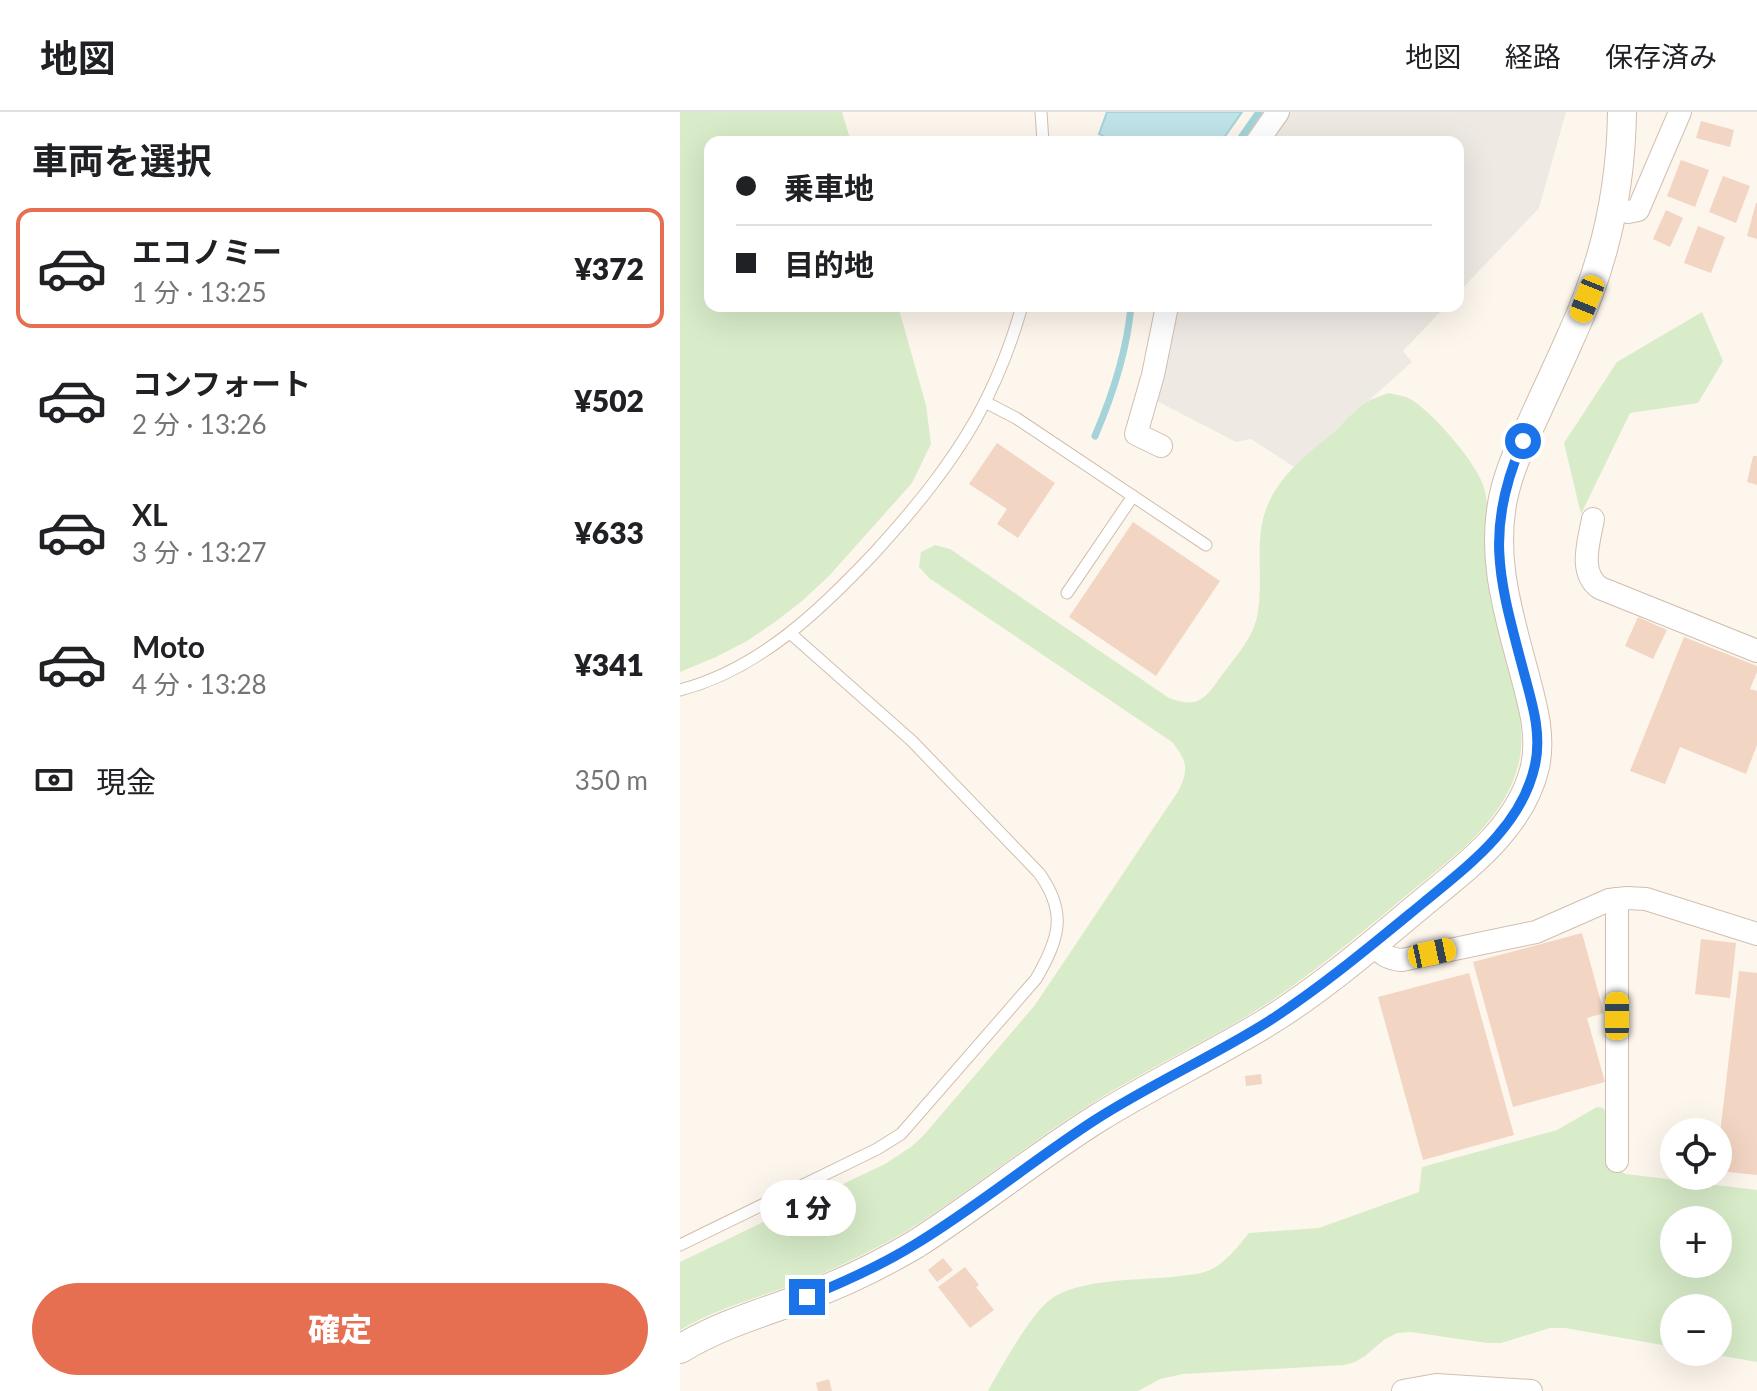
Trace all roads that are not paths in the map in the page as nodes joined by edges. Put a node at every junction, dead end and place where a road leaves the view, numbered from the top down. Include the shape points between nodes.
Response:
1 (1041, 112) edge
2 (1278, 112) edge
3 (1622, 112) edge
4 (1680, 112) edge
5 (1043, 136) edge
6 (1261, 136) edge
7 (1612, 209) junction
8 (1020, 312) edge
9 (1166, 312) edge
10 (985, 402) junction
11 (1161, 446) dead end
12 (1133, 496) junction
13 (1593, 519) dead end
14 (1206, 545) dead end
15 (1067, 593) dead end
16 (790, 633) junction
17 (1757, 651) edge
18 (680, 690) edge
19 (1617, 899) junction
20 (1757, 934) edge
21 (1373, 944) junction
22 (1617, 1161) dead end
23 (680, 1245) edge
24 (680, 1349) edge
25 (1403, 1391) edge
26 (1531, 1391) edge

1 - 5 lane
2 - 6 street
3 - 7 street
4 - 7 street via 1638,210
7 - 21 street via 1587,299 1512,466 1499,519 1500,574 1538,738 1529,786 1487,847
8 - 10 lane
9 - 11 street via 1136,434
10 - 12 lane
10 - 16 lane via 927,494 840,589
12 - 14 lane
12 - 15 lane
13 - 17 street via 1588,547 1591,582
16 - 18 lane via 724,673
16 - 23 lane via 912,741 1039,873 1050,888 1058,923 1036,979 901,1134
19 - 20 street via 1646,899
19 - 21 street via 1536,932 1402,960 1385,956
19 - 22 street
21 - 24 street via 1276,1016 1093,1121 916,1244 835,1285 720,1327
25 - 26 street via 1436,1385

